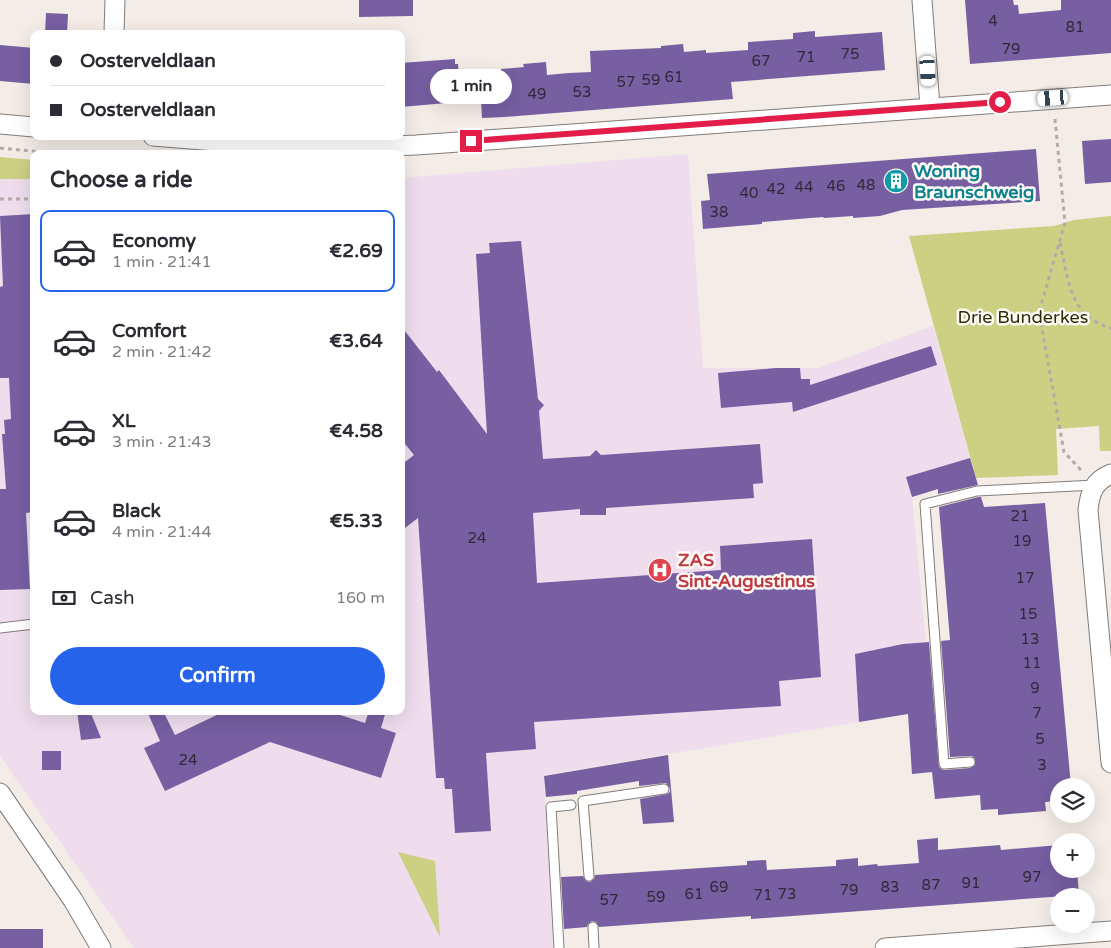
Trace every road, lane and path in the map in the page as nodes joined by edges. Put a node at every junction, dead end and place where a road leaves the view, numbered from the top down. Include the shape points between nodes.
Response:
1 (115, 0) edge
2 (922, 0) edge
3 (114, 30) edge
4 (1111, 95) edge
5 (1053, 98) junction
6 (930, 107) junction
7 (0, 124) edge
8 (30, 127) edge
9 (203, 140) edge
10 (0, 148) edge
11 (30, 151) edge
12 (0, 199) edge
13 (30, 199) edge
14 (1060, 242) junction
15 (1111, 329) edge
16 (1111, 474) edge
17 (1095, 485) junction
18 (30, 624) edge
19 (0, 628) edge
20 (970, 762) dead end
21 (1111, 763) edge
22 (664, 789) dead end
23 (0, 793) edge
24 (571, 805) dead end
25 (589, 876) dead end
26 (593, 927) dead end
27 (1111, 931) edge
28 (101, 948) edge
29 (559, 948) edge
30 (594, 948) edge
31 (885, 948) edge

1 - 3 street
2 - 6 street
4 - 5 street
5 - 6 street
5 - 14 path via 1065,223
6 - 9 street via 416,145 318,149
7 - 8 street
10 - 11 path
12 - 13 path
14 - 15 path via 1072,294 1084,313
14 - 17 path via 1039,312 1064,452
16 - 17 street
17 - 20 lane via 977,491 925,504 944,764
17 - 21 street via 1088,510
18 - 19 lane
22 - 25 lane via 583,801
23 - 28 street via 73,900
24 - 29 lane via 551,807
26 - 30 lane
27 - 31 street

